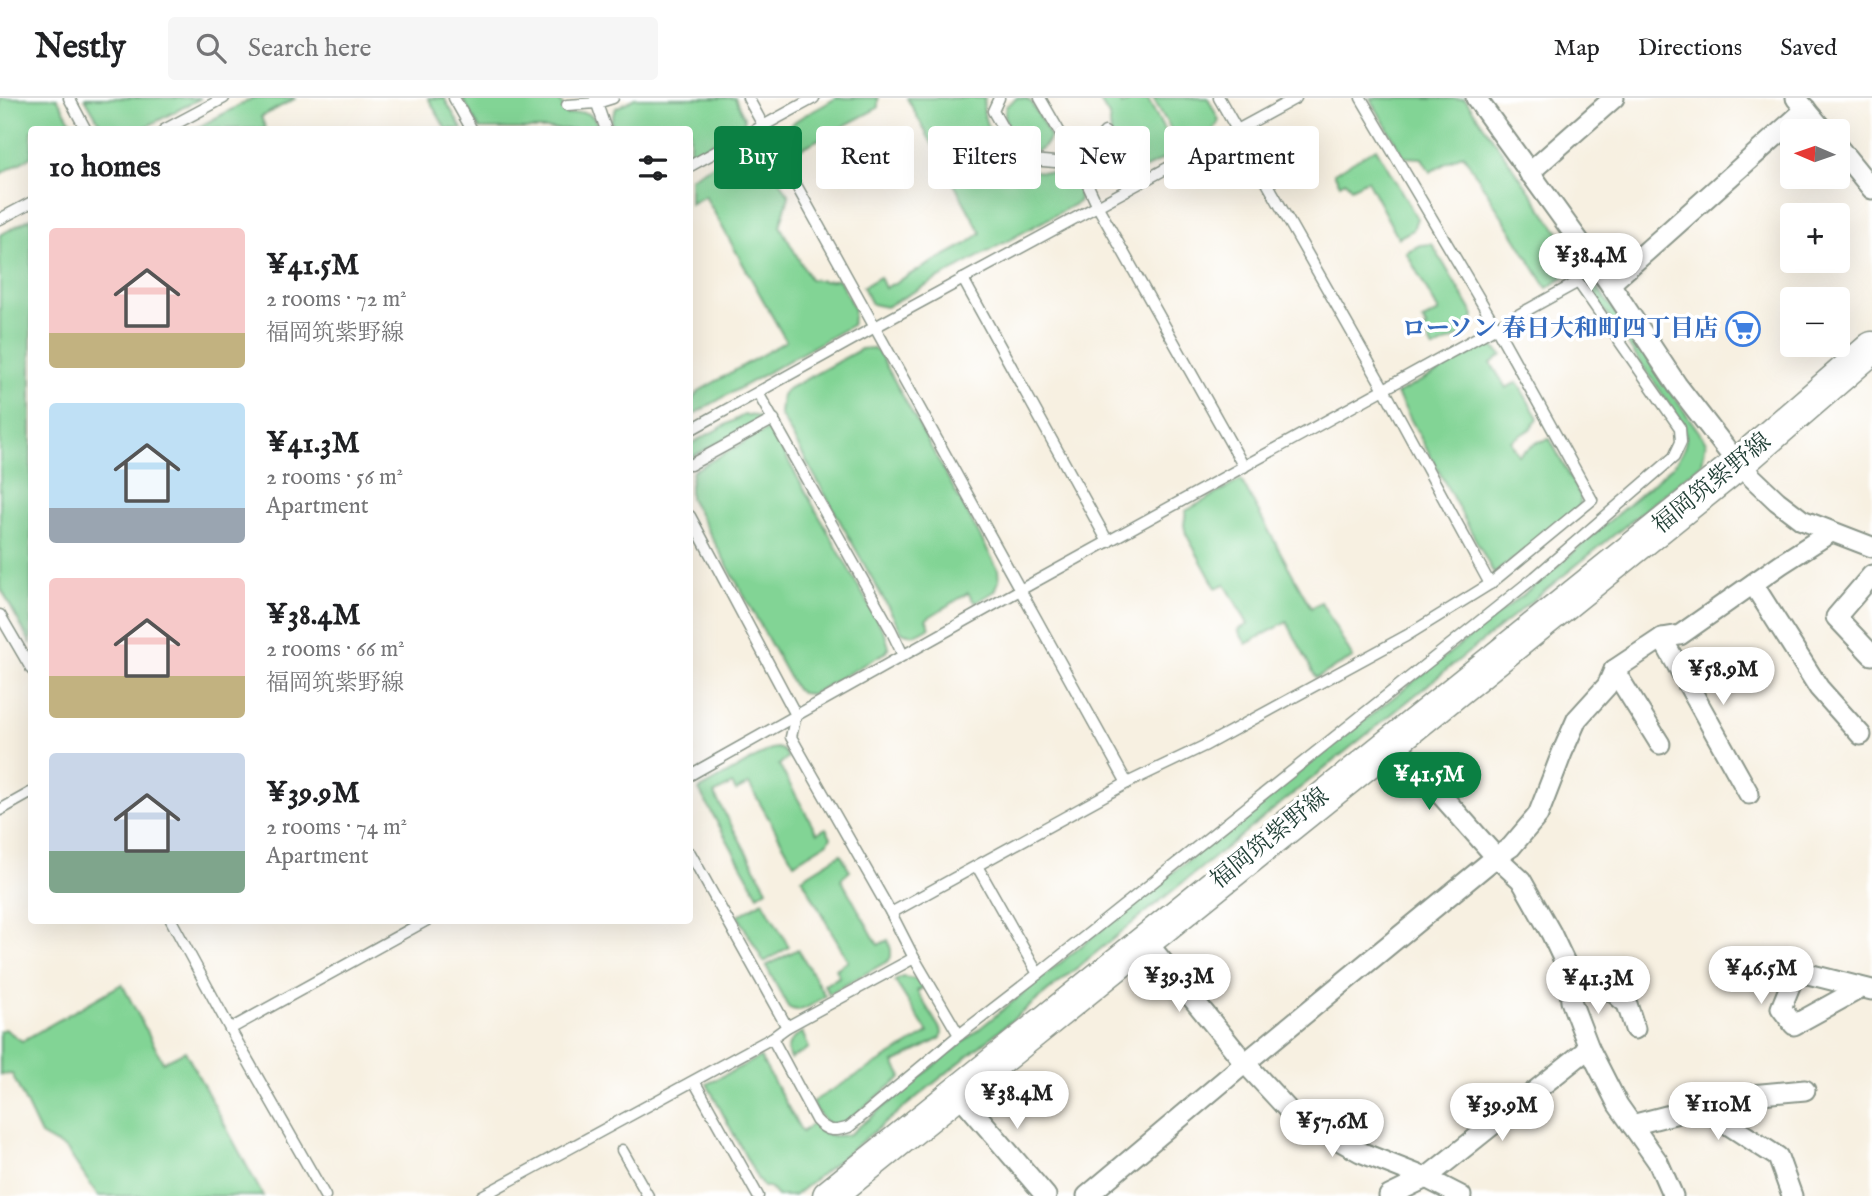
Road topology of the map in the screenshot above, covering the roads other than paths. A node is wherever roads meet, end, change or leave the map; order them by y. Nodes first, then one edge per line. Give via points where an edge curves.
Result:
1 (69, 98) edge
2 (224, 98) edge
3 (454, 98) edge
4 (613, 98) edge
5 (748, 98) edge
6 (814, 98) edge
7 (999, 98) edge
8 (1040, 98) edge
9 (1219, 98) edge
10 (1296, 98) edge
11 (1361, 98) edge
12 (1476, 98) edge
13 (1614, 98) edge
14 (596, 101) edge
15 (1801, 104) edge
16 (568, 105) dead end
17 (1814, 119) edge
18 (84, 126) edge
19 (172, 126) edge
20 (470, 126) edge
21 (605, 126) edge
22 (763, 126) joint
23 (1056, 126) edge
24 (1235, 126) edge
25 (1244, 126) edge
26 (714, 153) edge
27 (1055, 162) edge
28 (1850, 162) edge
29 (693, 164) edge
30 (1164, 170) edge
31 (1529, 173) junction
32 (798, 189) edge
33 (1090, 189) edge
34 (1270, 189) edge
35 (1872, 189) edge
36 (28, 204) edge
37 (1098, 207) junction
38 (0, 219) edge
39 (962, 279) junction
40 (1610, 284) junction
41 (875, 327) junction
42 (1496, 327) junction
43 (1872, 348) edge
44 (1384, 389) junction
45 (758, 393) junction
46 (774, 419) junction
47 (693, 428) edge
48 (693, 464) edge
49 (1738, 464) junction
50 (1244, 467) junction
51 (693, 522) edge
52 (1831, 532) junction
53 (1108, 542) junction
54 (1872, 547) edge
55 (1872, 575) edge
56 (1490, 584) junction
57 (1753, 584) junction
58 (1020, 590) junction
59 (0, 615) edge
60 (1662, 638) junction
61 (903, 655) junction
62 (1872, 655) edge
63 (28, 663) edge
64 (1614, 670) junction
65 (796, 715) junction
66 (1861, 736) dead end
67 (1393, 741) junction
68 (1660, 744) dead end
69 (693, 773) edge
70 (1127, 783) junction
71 (28, 794) edge
72 (1749, 794) dead end
73 (0, 810) edge
74 (1496, 857) junction
75 (693, 858) edge
76 (977, 866) junction
77 (891, 913) junction
78 (173, 924) edge
79 (420, 924) edge
80 (1145, 940) junction
81 (914, 958) junction
82 (1567, 970) junction
83 (1038, 974) junction
84 (787, 1027) junction
85 (230, 1029) junction
86 (1635, 1030) dead end
87 (959, 1035) junction
88 (772, 1038) junction
89 (1588, 1048) junction
90 (1245, 1063) junction
91 (694, 1081) junction
92 (1805, 1090) dead end
93 (957, 1092) junction
94 (1701, 1107) junction
95 (1632, 1125) junction
96 (622, 1150) dead end
97 (1426, 1178) junction
98 (325, 1196) edge
99 (482, 1196) edge
100 (648, 1196) edge
101 (758, 1196) edge
102 (829, 1196) edge
103 (1045, 1196) edge
104 (1087, 1196) edge
105 (1389, 1196) edge
106 (1461, 1196) edge
107 (1673, 1196) edge
108 (1792, 1196) edge

1 - 18 lane
2 - 19 lane
3 - 20 lane
4 - 14 lane
5 - 22 lane
6 - 22 lane
7 - 27 lane via 993,110 1020,159
8 - 23 lane
9 - 24 lane
10 - 25 lane
11 - 42 lane
12 - 31 street
13 - 31 street
14 - 16 lane
14 - 21 lane
15 - 17 street
15 - 40 street
26 - 29 lane
28 - 35 street
30 - 37 lane
31 - 40 street
32 - 41 lane
33 - 37 lane
34 - 44 lane
36 - 38 lane
37 - 39 lane
37 - 50 lane
39 - 41 lane
39 - 53 lane
40 - 49 street via 1677,385
41 - 45 lane
41 - 58 lane
42 - 44 lane
42 - 56 lane via 1592,500
42 - 83 lane via 1578,282 1680,428 1681,442 1674,457 1535,577
43 - 49 main road, 福岡筑紫野線
44 - 50 lane
44 - 56 lane
45 - 46 lane
45 - 47 lane
46 - 48 lane
46 - 61 lane
49 - 52 street via 1802,520
49 - 67 main road, 福岡筑紫野線
50 - 53 lane
51 - 65 lane
52 - 54 street
52 - 57 street
53 - 58 lane
55 - 62 street via 1836,617
56 - 70 lane via 1406,636
57 - 60 street via 1680,635
57 - 66 street via 1819,688
58 - 61 lane
58 - 70 lane
59 - 63 lane
60 - 64 street
60 - 72 street
61 - 65 lane
64 - 68 street
64 - 74 street via 1607,686 1577,719 1538,815 1511,847
65 - 69 lane
65 - 77 lane via 791,737
67 - 74 street
67 - 80 main road, 福岡筑紫野線
70 - 76 lane
71 - 73 lane
74 - 82 street via 1521,880
74 - 90 street
75 - 84 lane
76 - 77 lane
76 - 83 lane
77 - 81 lane
78 - 85 lane
79 - 85 lane
80 - 90 street
80 - 93 main road, 福岡筑紫野線
81 - 84 lane
81 - 87 lane
82 - 86 street via 1599,980 1627,1004
82 - 89 street via 1571,1001
83 - 87 lane
84 - 88 lane
85 - 98 lane
87 - 88 lane via 840,1131 830,1131 816,1121
88 - 91 lane
89 - 95 street
89 - 97 street
90 - 97 street via 1293,1115 1360,1152
90 - 104 street
91 - 99 lane
91 - 101 lane
92 - 94 street via 1751,1095
93 - 102 main road, 福岡筑紫野線
93 - 103 street
94 - 95 street
94 - 108 street via 1778,1157
95 - 107 street
96 - 100 lane
97 - 105 street
97 - 106 street

